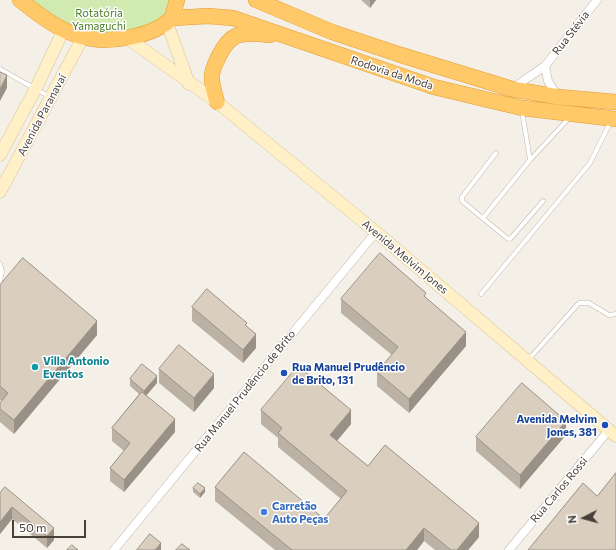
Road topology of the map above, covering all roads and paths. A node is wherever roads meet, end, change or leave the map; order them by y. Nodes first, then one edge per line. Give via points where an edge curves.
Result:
1 (20, 0) edge
2 (177, 0) edge
3 (256, 0) edge
4 (597, 0) edge
5 (170, 20) junction
6 (64, 29) junction
7 (83, 37) junction
8 (291, 37) junction
9 (126, 38) junction
10 (545, 66) junction
11 (0, 69) edge
12 (189, 84) junction
13 (36, 88) junction
14 (512, 89) junction
15 (559, 97) junction
16 (51, 98) junction
17 (217, 102) junction
18 (616, 102) edge
19 (522, 108) junction
20 (572, 114) junction
21 (614, 119) edge
22 (496, 153) dead end
23 (0, 155) edge
24 (530, 160) junction
25 (0, 192) edge
26 (543, 201) dead end
27 (483, 218) junction
28 (376, 232) junction
29 (0, 264) edge
30 (0, 282) edge
31 (481, 294) dead end
32 (616, 314) edge
33 (527, 361) junction
34 (612, 433) edge
35 (114, 550) edge
36 (509, 550) edge

1 - 6 highway via 42,18
2 - 5 highway
3 - 14 highway, Rodovia da Moda via 345,36
4 - 10 street, Rua Stévia
5 - 8 highway, Rodovia da Moda via 208,16 233,18
5 - 9 highway via 149,33
5 - 12 street
6 - 7 highway
6 - 13 street, Avenida Paranavaí
7 - 9 highway
7 - 16 street, Avenida Paranavaí
8 - 17 highway via 257,34 236,36 223,49 215,65 211,80
8 - 19 highway, Rodovia da Moda via 434,87
9 - 12 street, Avenida Melvim Jones
10 - 14 street, Rua Stévia
10 - 15 street, Rua Stévia via 548,81
11 - 13 lane
12 - 17 street, Avenida Melvim Jones
13 - 16 lane
13 - 23 street, Avenida Paranavaí
14 - 15 highway, Rodovia da Moda
15 - 18 highway, Rodovia da Moda
16 - 25 street, Avenida Paranavaí
17 - 28 street, Avenida Melvim Jones
19 - 20 highway, Rodovia da Moda
19 - 24 lane
20 - 21 highway, Rodovia da Moda
20 - 24 lane
21 - 31 lane via 590,163
22 - 27 lane via 462,197 462,200
24 - 27 lane
26 - 27 lane via 512,238 508,239
28 - 33 street, Avenida Melvim Jones
28 - 35 street, Rua Manuel Prudêncio de Brito
29 - 30 lane
32 - 33 lane via 609,315 589,303 579,303
33 - 34 street, Avenida Melvim Jones
34 - 36 street, Rua Carlos Rossi

